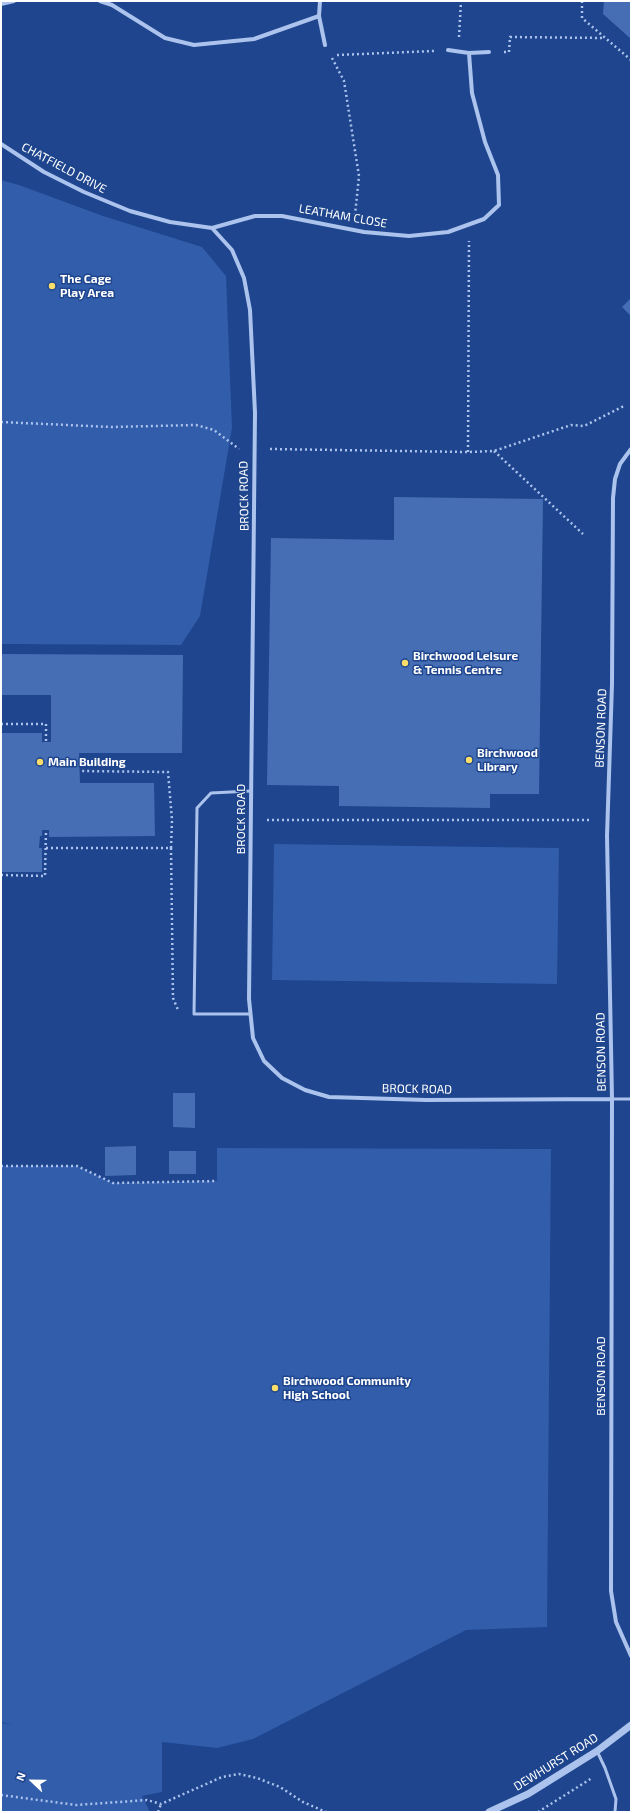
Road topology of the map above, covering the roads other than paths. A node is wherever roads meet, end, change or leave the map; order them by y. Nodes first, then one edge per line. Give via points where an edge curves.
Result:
1 (14, 1) edge
2 (100, 1) edge
3 (320, 1) edge
4 (1, 4) edge
5 (319, 16) junction
6 (325, 45) dead end
7 (448, 50) road end
8 (489, 52) road end
9 (469, 53) junction
10 (1, 144) edge
11 (212, 228) junction
12 (631, 449) edge
13 (251, 791) junction
14 (250, 1014) junction
15 (612, 1100) junction
16 (631, 1100) edge
17 (631, 1656) edge
18 (631, 1725) edge
19 (597, 1751) junction
20 (489, 1812) edge
21 (615, 1812) edge

1 - 4 street
2 - 5 street via 112,5 165,38 194,45 254,40
3 - 5 street
5 - 6 street
7 - 9 street
8 - 9 street
9 - 11 street, LEATHAM CLOSE via 472,94 485,142 498,175 499,205 484,219 448,232 409,236 353,230 282,216 255,216
10 - 11 street, CHATFIELD DRIVE via 44,172 130,211 170,222
11 - 13 street, BROCK ROAD via 232,250 244,278 250,310 255,413
12 - 15 street, BENSON ROAD via 620,464 613,498 613,640 608,821
13 - 14 street, BROCK ROAD
13 - 14 lane via 211,792 197,808 194,1014
14 - 15 street, BROCK ROAD via 254,1038 264,1061 282,1078 305,1090 329,1097
15 - 16 lane
15 - 17 street, BENSON ROAD via 611,1591 616,1622
18 - 19 street, DEWHURST ROAD
19 - 20 street, DEWHURST ROAD via 528,1794
19 - 21 lane via 606,1768 616,1799

